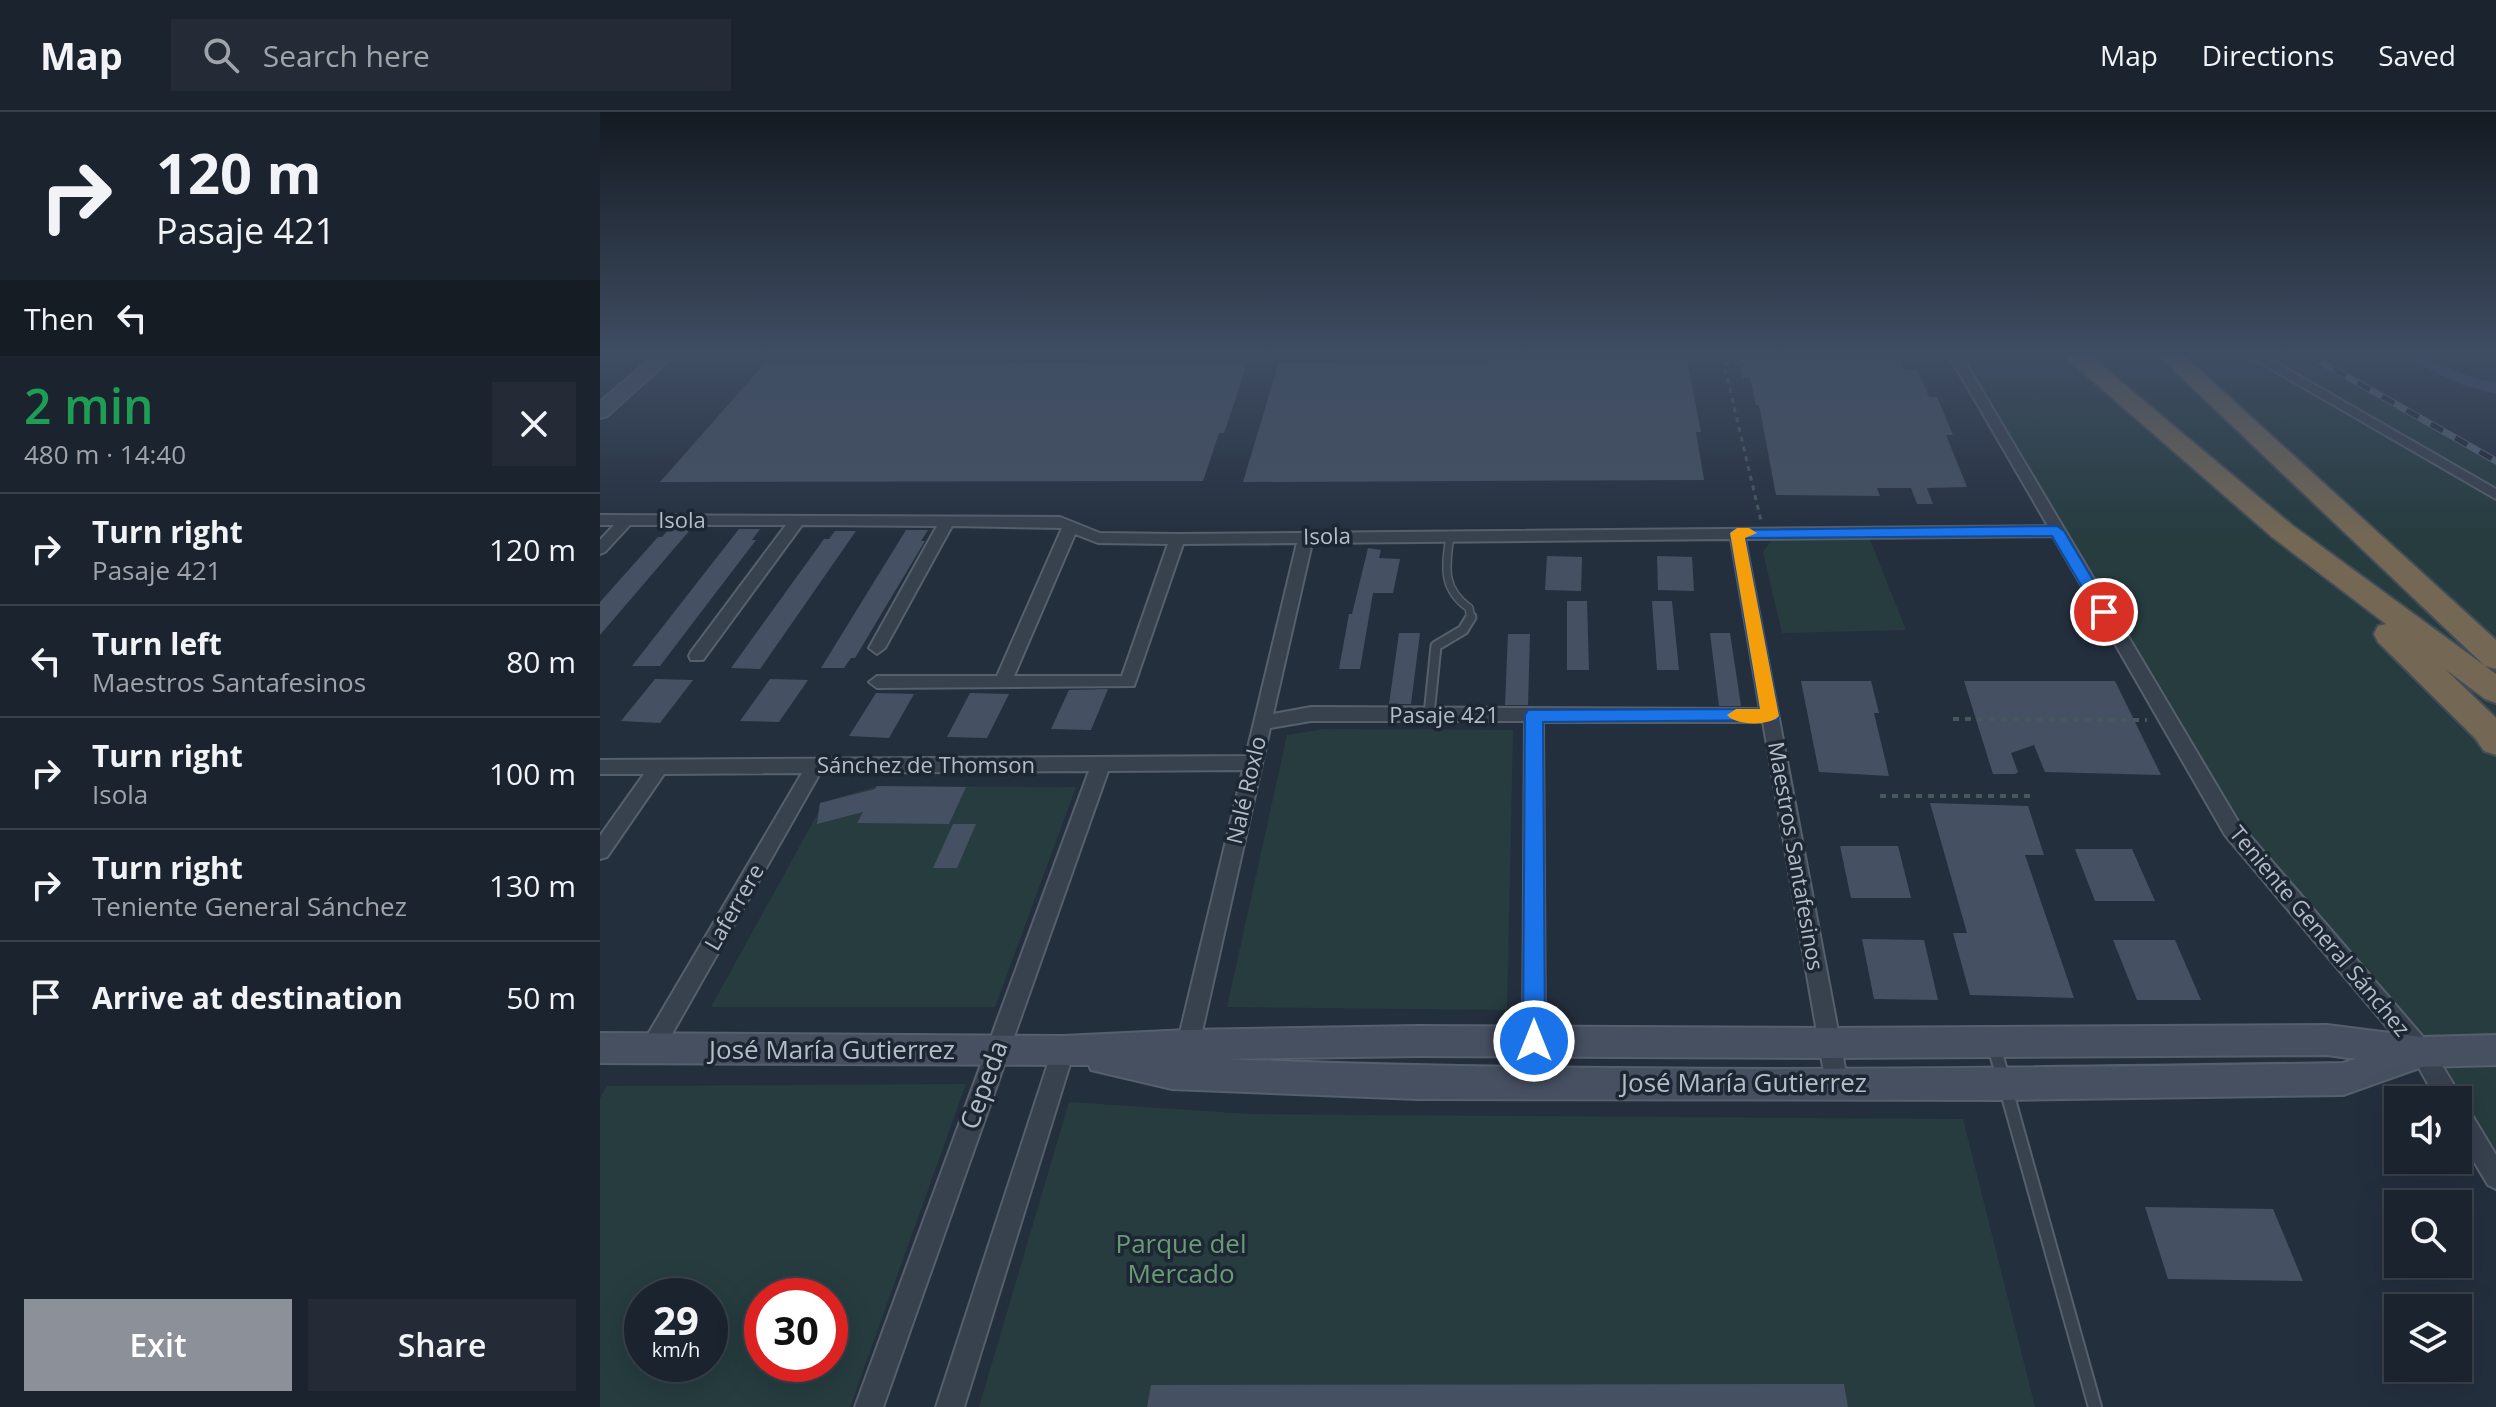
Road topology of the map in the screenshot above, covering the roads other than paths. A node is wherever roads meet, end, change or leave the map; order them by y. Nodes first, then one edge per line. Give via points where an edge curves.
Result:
1 (1990, 415) edge
2 (2154, 415) edge
3 (2166, 415) edge
4 (2234, 415) edge
5 (2358, 415) edge
6 (2496, 495) edge
7 (600, 520) edge
8 (626, 520) junction
9 (798, 520) junction
10 (947, 521) junction
11 (1070, 527) junction
12 (2057, 531) junction
13 (2282, 531) junction
14 (1450, 535) junction
15 (1306, 536) junction
16 (1177, 539) junction
17 (1738, 539) junction
18 (600, 549) edge
19 (877, 648) dead end
20 (697, 656) dead end
21 (2496, 660) edge
22 (877, 682) dead end
23 (1003, 682) junction
24 (2496, 691) edge
25 (1429, 715) junction
26 (1534, 715) junction
27 (1770, 716) junction
28 (1261, 723) junction
29 (2496, 742) edge
30 (1252, 763) junction
31 (1101, 764) junction
32 (815, 766) junction
33 (600, 767) edge
34 (659, 767) junction
35 (600, 851) edge
36 (1534, 1041) junction
37 (1993, 1042) junction
38 (1830, 1043) junction
39 (1188, 1045) junction
40 (600, 1048) edge
41 (652, 1048) junction
42 (2496, 1050) edge
43 (997, 1051) junction
44 (1063, 1051) junction
45 (2422, 1052) junction
46 (1837, 1084) junction
47 (2004, 1084) junction
48 (2442, 1086) edge
49 (2472, 1137) edge
50 (2496, 1177) edge
51 (869, 1407) edge
52 (950, 1407) edge
53 (2095, 1407) edge

1 - 12 street, Teniente General Sánchez
2 - 13 highway
3 - 21 highway
4 - 21 highway
5 - 6 street
7 - 8 street, Isola
8 - 9 street, Isola
8 - 18 street
9 - 10 street, Isola
9 - 20 street
10 - 11 street, Isola via 1060,522
10 - 19 street
11 - 16 street, Isola via 1098,538
11 - 23 street
12 - 17 street, Isola via 1763,533
12 - 45 street, Teniente General Sánchez via 2232,829
13 - 24 highway
13 - 29 highway
14 - 15 street, Isola
14 - 17 street, Isola
14 - 25 lane via 1446,586 1469,608 1471,620 1436,646
15 - 16 street, Isola
15 - 28 street, Nalé Roxlo
16 - 23 street via 1128,682
17 - 27 street, Maestros Santafesinos
22 - 23 street
25 - 26 street, Pasaje 421
25 - 28 street, Pasaje 421 via 1311,714
26 - 27 street, Pasaje 421
26 - 36 street
27 - 38 street, Maestros Santafesinos
28 - 30 street, Nalé Roxlo
30 - 31 street, Sánchez de Thomson
30 - 39 street, Nalé Roxlo
31 - 32 street, Sánchez de Thomson
31 - 43 street, Cepeda
32 - 34 street, Sánchez de Thomson
32 - 41 street, Laferrere
33 - 34 street, Sánchez de Thomson
34 - 35 street
36 - 38 street, José María Gutierrez
36 - 39 street, José María Gutierrez
37 - 38 street, José María Gutierrez
37 - 45 street, José María Gutierrez via 2327,1040
37 - 47 lane
38 - 46 street, Maestros Santafesinos
39 - 44 street, José María Gutierrez
40 - 41 street, José María Gutierrez
41 - 43 street, José María Gutierrez
42 - 45 street, José María Gutierrez
43 - 44 street, José María Gutierrez
43 - 51 street, Cepeda
44 - 46 street, José María Gutierrez via 1172,1073 1418,1083
44 - 52 street
45 - 47 street, José María Gutierrez via 2343,1079
45 - 48 street, Teniente General Sánchez
46 - 47 street, José María Gutierrez
47 - 53 lane
49 - 50 street

